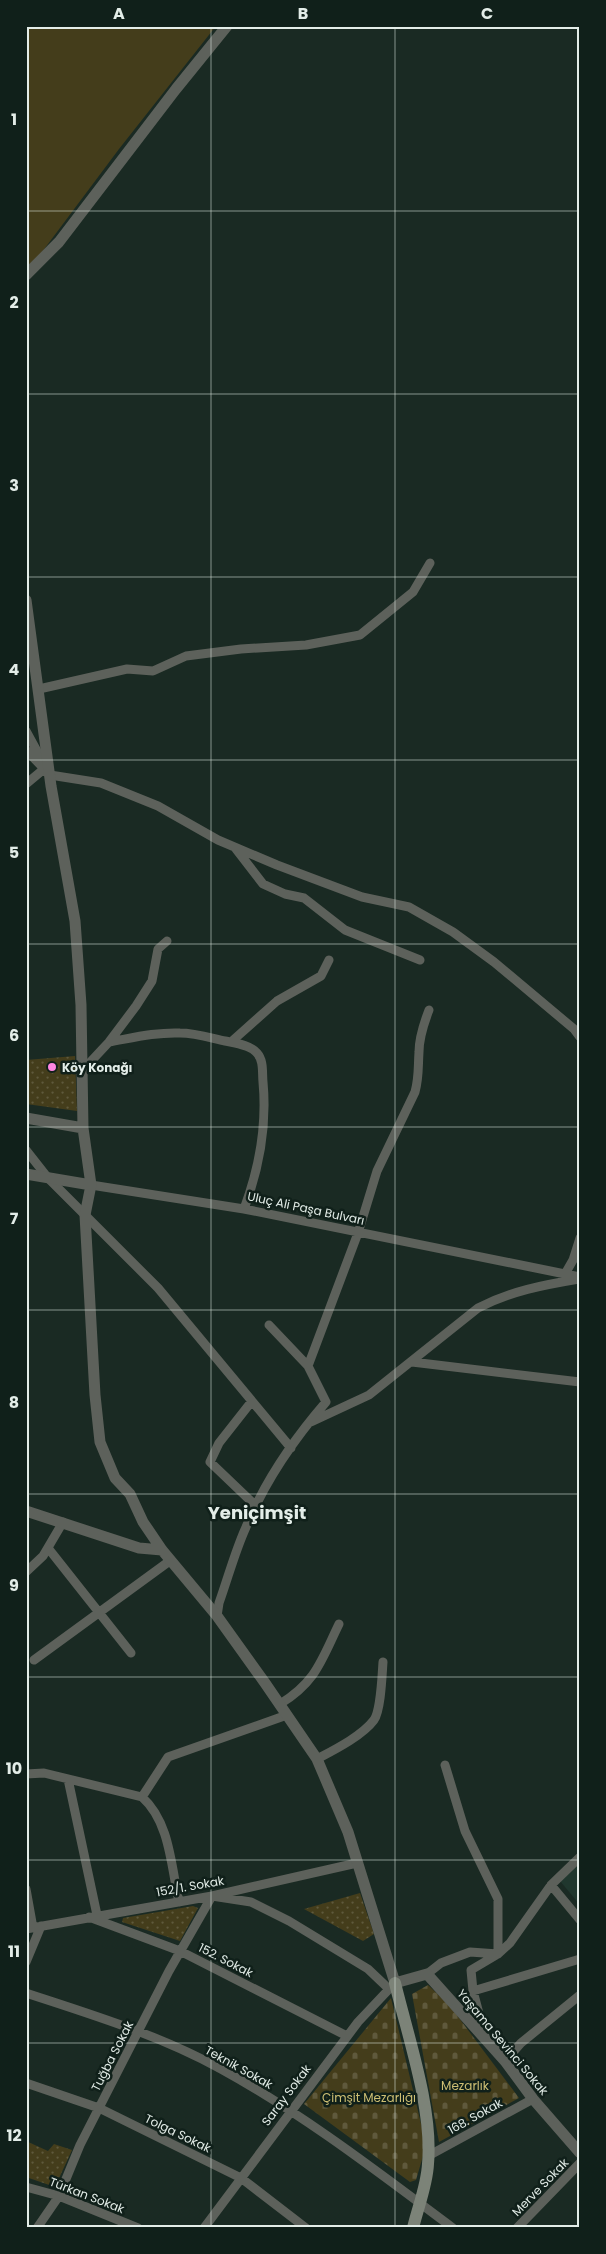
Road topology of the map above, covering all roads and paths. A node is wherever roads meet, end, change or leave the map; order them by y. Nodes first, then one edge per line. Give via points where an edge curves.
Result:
1 (226, 26) edge
2 (26, 275) edge
3 (430, 563) dead end
4 (26, 600) edge
5 (39, 689) junction
6 (26, 731) edge
7 (26, 750) edge
8 (47, 772) junction
9 (26, 784) edge
10 (234, 847) junction
11 (167, 941) dead end
12 (329, 960) dead end
13 (420, 960) dead end
14 (429, 1010) dead end
15 (580, 1037) edge
16 (109, 1042) junction
17 (231, 1042) junction
18 (81, 1072) junction
19 (26, 1118) edge
20 (82, 1128) junction
21 (26, 1150) edge
22 (26, 1174) edge
23 (48, 1178) junction
24 (91, 1185) junction
25 (244, 1209) junction
26 (86, 1214) junction
27 (358, 1233) junction
28 (580, 1238) edge
29 (565, 1274) junction
30 (580, 1278) edge
31 (269, 1324) dead end
32 (412, 1362) junction
33 (308, 1366) junction
34 (580, 1382) edge
35 (252, 1401) junction
36 (308, 1423) junction
37 (291, 1448) junction
38 (256, 1506) junction
39 (26, 1511) edge
40 (63, 1522) junction
41 (48, 1548) junction
42 (162, 1550) junction
43 (171, 1560) junction
44 (26, 1572) edge
45 (99, 1612) junction
46 (217, 1616) junction
47 (339, 1624) dead end
48 (131, 1653) dead end
49 (34, 1660) dead end
50 (383, 1662) dead end
51 (280, 1704) junction
52 (287, 1715) junction
53 (317, 1759) junction
54 (444, 1765) dead end
55 (26, 1774) edge
56 (68, 1779) junction
57 (142, 1797) junction
58 (580, 1857) edge
59 (357, 1863) junction
60 (551, 1885) junction
61 (26, 1890) edge
62 (212, 1896) junction
63 (179, 1902) junction
64 (93, 1916) junction
65 (580, 1920) edge
66 (33, 1928) edge
67 (180, 1951) junction
68 (498, 1954) junction
69 (580, 1959) edge
70 (26, 1962) edge
71 (427, 1974) junction
72 (392, 1986) junction
73 (473, 1991) junction
74 (26, 1993) edge
75 (580, 1996) edge
76 (139, 2030) junction
77 (347, 2036) junction
78 (486, 2040) junction
79 (505, 2061) junction
80 (26, 2083) edge
81 (533, 2099) junction
82 (99, 2108) junction
83 (290, 2111) junction
84 (580, 2153) edge
85 (428, 2156) junction
86 (580, 2163) edge
87 (242, 2178) junction
88 (26, 2187) edge
89 (58, 2196) junction
90 (419, 2203) junction
91 (37, 2228) edge
92 (138, 2228) edge
93 (204, 2228) edge
94 (306, 2228) edge
95 (413, 2228) edge
96 (453, 2228) edge
97 (517, 2228) edge

1 - 2 street via 59,242
3 - 5 street via 413,592 360,635 306,645 186,656 153,671 126,669
4 - 5 street
5 - 8 street
6 - 8 street
7 - 8 street
8 - 9 street
8 - 10 street via 101,783 158,806
8 - 18 street via 75,921 81,1005
10 - 13 street via 263,884 304,898 345,930
10 - 15 street via 362,897 409,907 453,932 494,962
11 - 16 street via 158,949 152,981
12 - 17 street via 320,976 278,1001
14 - 27 street via 418,1051 415,1092 377,1171
16 - 17 street via 182,1032
16 - 18 street
17 - 25 street via 252,1048 262,1060 265,1097 260,1154
18 - 20 street
19 - 20 street
20 - 24 street
21 - 23 street
22 - 23 street, Uluç Ali Paşa Bulvarı
23 - 24 street, Uluç Ali Paşa Bulvarı
23 - 26 street
24 - 25 street, Uluç Ali Paşa Bulvarı
24 - 26 street
25 - 27 street, Uluç Ali Paşa Bulvarı
26 - 35 street via 158,1288
26 - 42 street via 100,1442 115,1478 130,1494 143,1522
27 - 29 street, Uluç Ali Paşa Bulvarı
27 - 33 street
28 - 29 street
29 - 30 street, Uluç Ali Paşa Bulvarı
30 - 32 street via 529,1287 478,1308
31 - 33 street
32 - 34 street
32 - 36 street via 369,1395
33 - 36 street via 326,1402
35 - 37 street
35 - 38 street via 219,1443 210,1462
36 - 37 street
37 - 38 street via 269,1479
38 - 46 street
39 - 40 street
40 - 41 street
40 - 42 street via 139,1548
41 - 44 street
41 - 45 street
42 - 43 street
43 - 45 street
43 - 46 street
45 - 48 street
45 - 49 street
46 - 51 street
47 - 51 street via 314,1676 298,1693
50 - 53 street via 375,1719 344,1745
51 - 52 street
52 - 53 street
52 - 57 street via 168,1756
53 - 59 street via 348,1832
54 - 68 street via 465,1831 498,1899
55 - 56 street via 44,1773
56 - 57 street
56 - 64 street
57 - 63 street via 152,1806 162,1824
58 - 60 street
59 - 62 street, 152/1. Sokak
59 - 72 street
60 - 65 street
60 - 68 street via 510,1943
61 - 66 street
62 - 63 street, 152/1. Sokak
62 - 67 street, Tuğba Sokak
62 - 72 street via 251,1902 282,1917
63 - 64 street, 152/1. Sokak
64 - 66 street, 152/1. Sokak
64 - 67 street, 152. Sokak
66 - 70 street
67 - 76 street, Tuğba Sokak
67 - 77 street, 152. Sokak
68 - 71 street via 470,1952 441,1963
68 - 73 street via 471,1970
69 - 73 street
71 - 72 street
71 - 78 street, Yaşama Sevinci Sokak
72 - 77 street, Saray Sokak
72 - 85 main road via 421,2093
73 - 78 street
74 - 76 street, Teknik Sokak
75 - 79 street via 521,2043
76 - 82 street, Tuğba Sokak
76 - 83 street, Teknik Sokak via 220,2068
77 - 83 street, Saray Sokak
78 - 79 street, Yaşama Sevinci Sokak
79 - 81 street, Yaşama Sevinci Sokak
80 - 82 street, Tolga Sokak
81 - 84 street, Yaşama Sevinci Sokak
81 - 85 street, 168. Sokak
82 - 87 street, Tolga Sokak
82 - 89 street, Tuğba Sokak
83 - 87 street, Saray Sokak
83 - 90 street, Teknik Sokak
85 - 90 main road
86 - 97 street, Merve Sokak
87 - 93 street, Saray Sokak
87 - 94 street, Tolga Sokak
88 - 89 street, Türkan Sokak
89 - 91 street, Tuğba Sokak
89 - 92 street, Türkan Sokak
90 - 95 main road
90 - 96 street, Teknik Sokak

